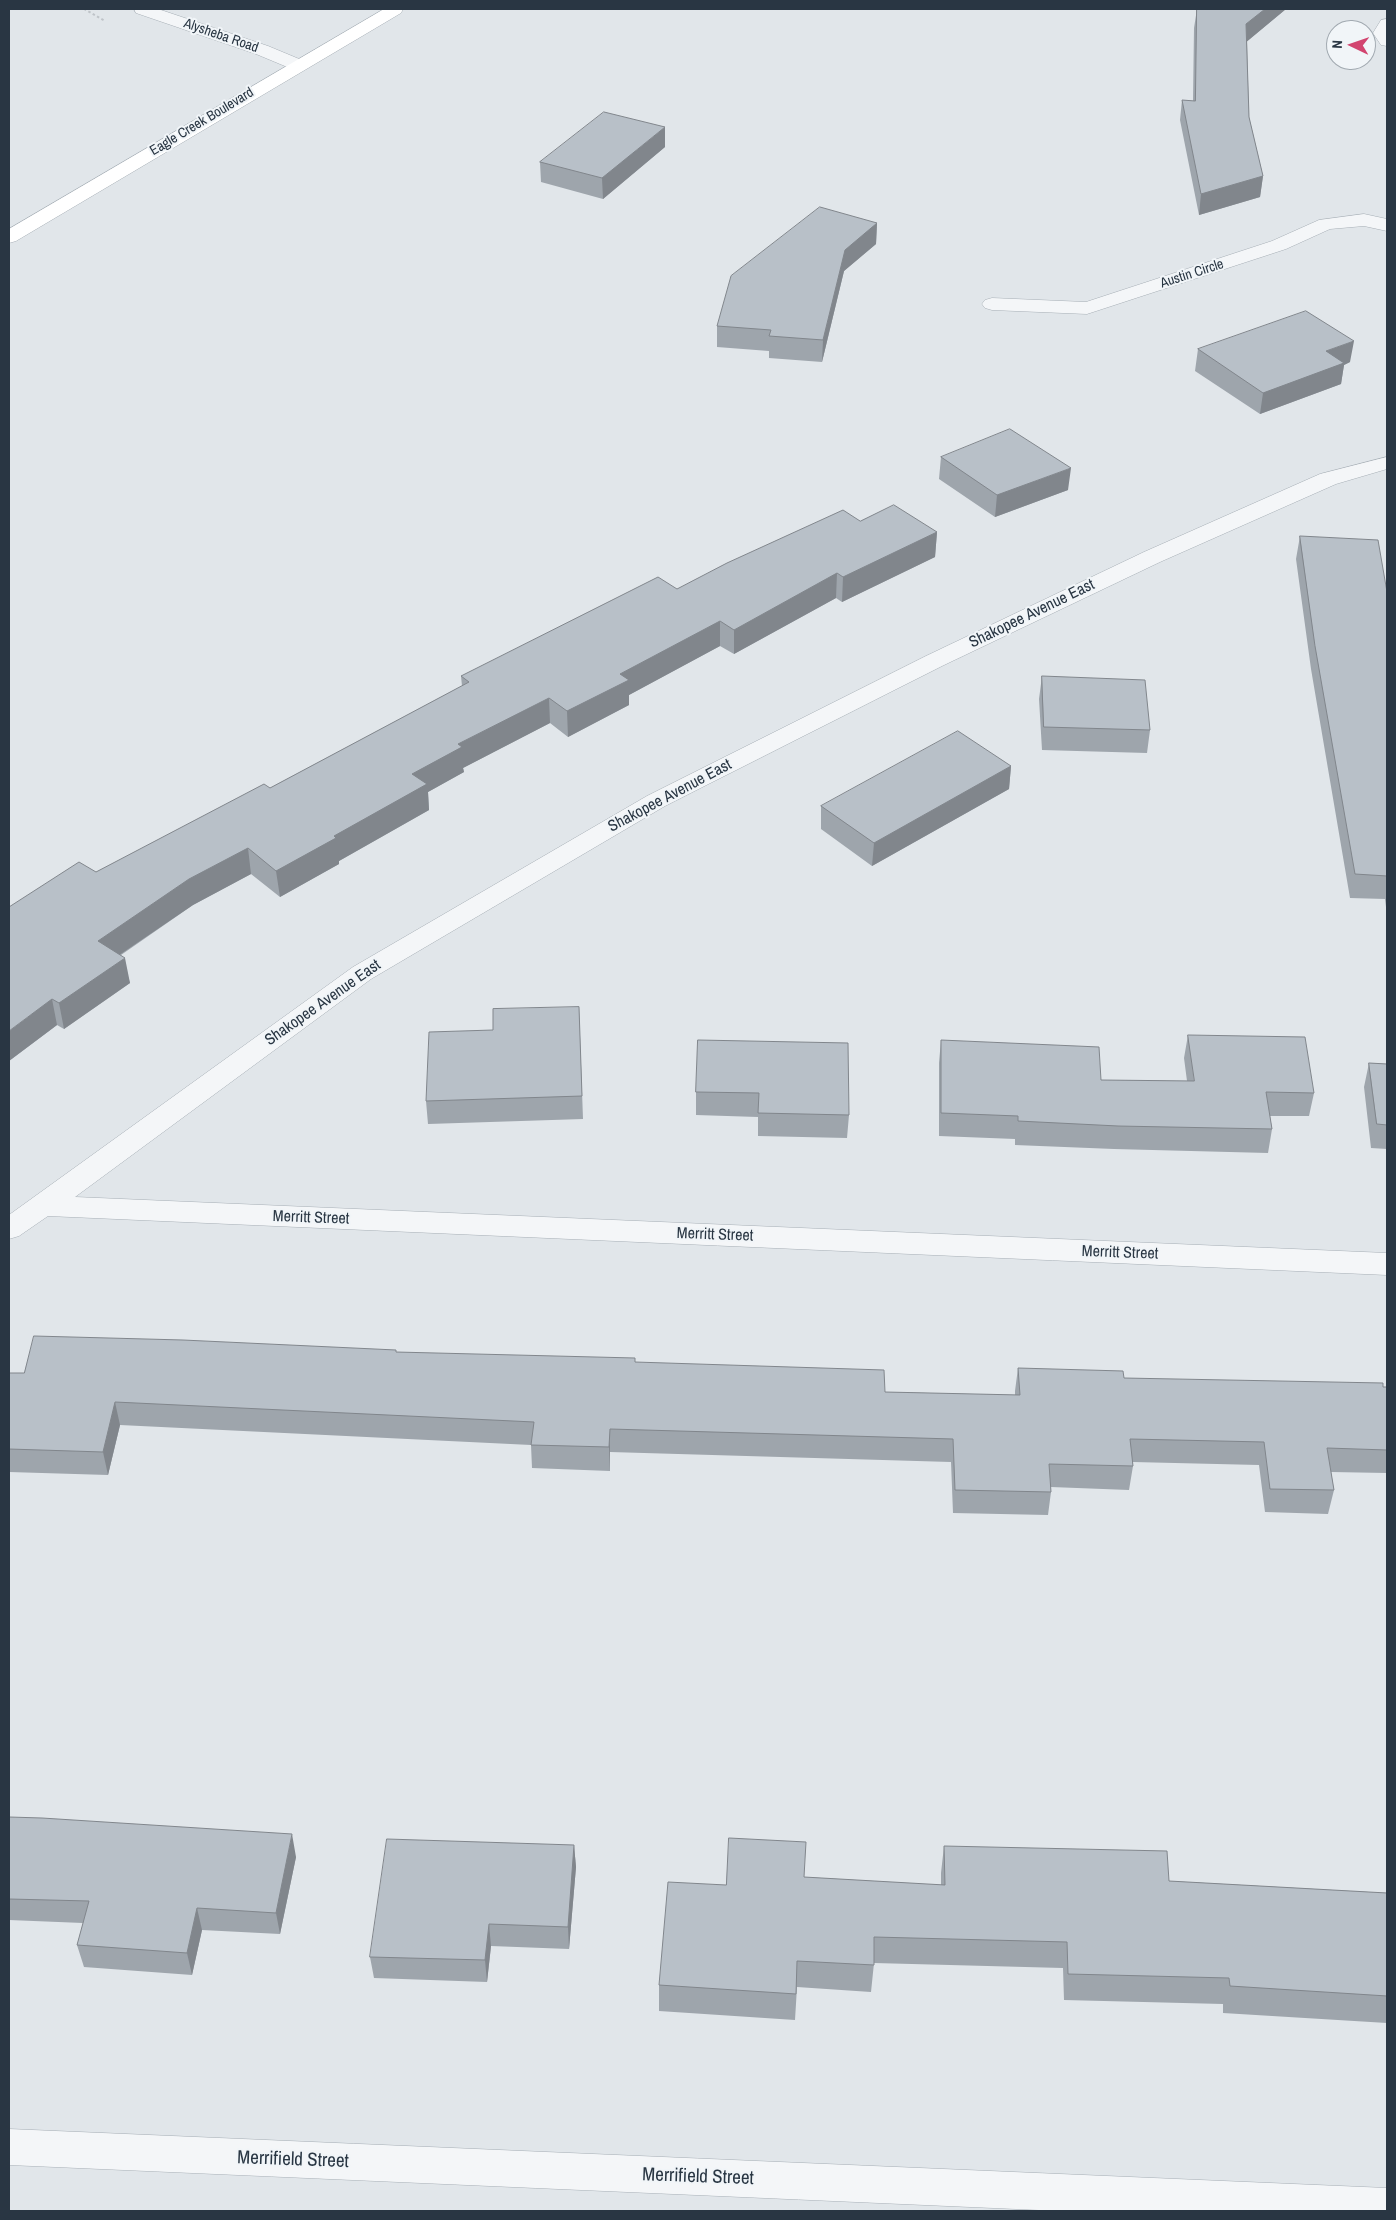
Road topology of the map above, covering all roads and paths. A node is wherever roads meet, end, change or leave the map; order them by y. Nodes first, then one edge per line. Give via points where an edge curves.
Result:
1 (142, 9) edge
2 (395, 9) edge
3 (1387, 24) edge
4 (1387, 41) edge
5 (298, 66) junction
6 (1387, 225) edge
7 (9, 237) edge
8 (992, 304) dead end
9 (1387, 463) edge
10 (43, 1206) junction
11 (9, 1229) edge
12 (1387, 1264) edge
13 (9, 2147) edge
14 (1387, 2207) edge

1 - 5 street, Alysheba Road via 262,50
2 - 5 street, Eagle Creek Boulevard
3 - 4 street via 1381,33
5 - 7 street, Eagle Creek Boulevard
6 - 8 street, Austin Circle via 1364,220 1326,224 1279,245 1087,308
9 - 10 street, Shakopee Avenue East via 1328,479 1152,556 656,800 362,973
10 - 11 street, Shakopee Avenue East
10 - 12 street, Merritt Street
13 - 14 street, Merrifield Street

